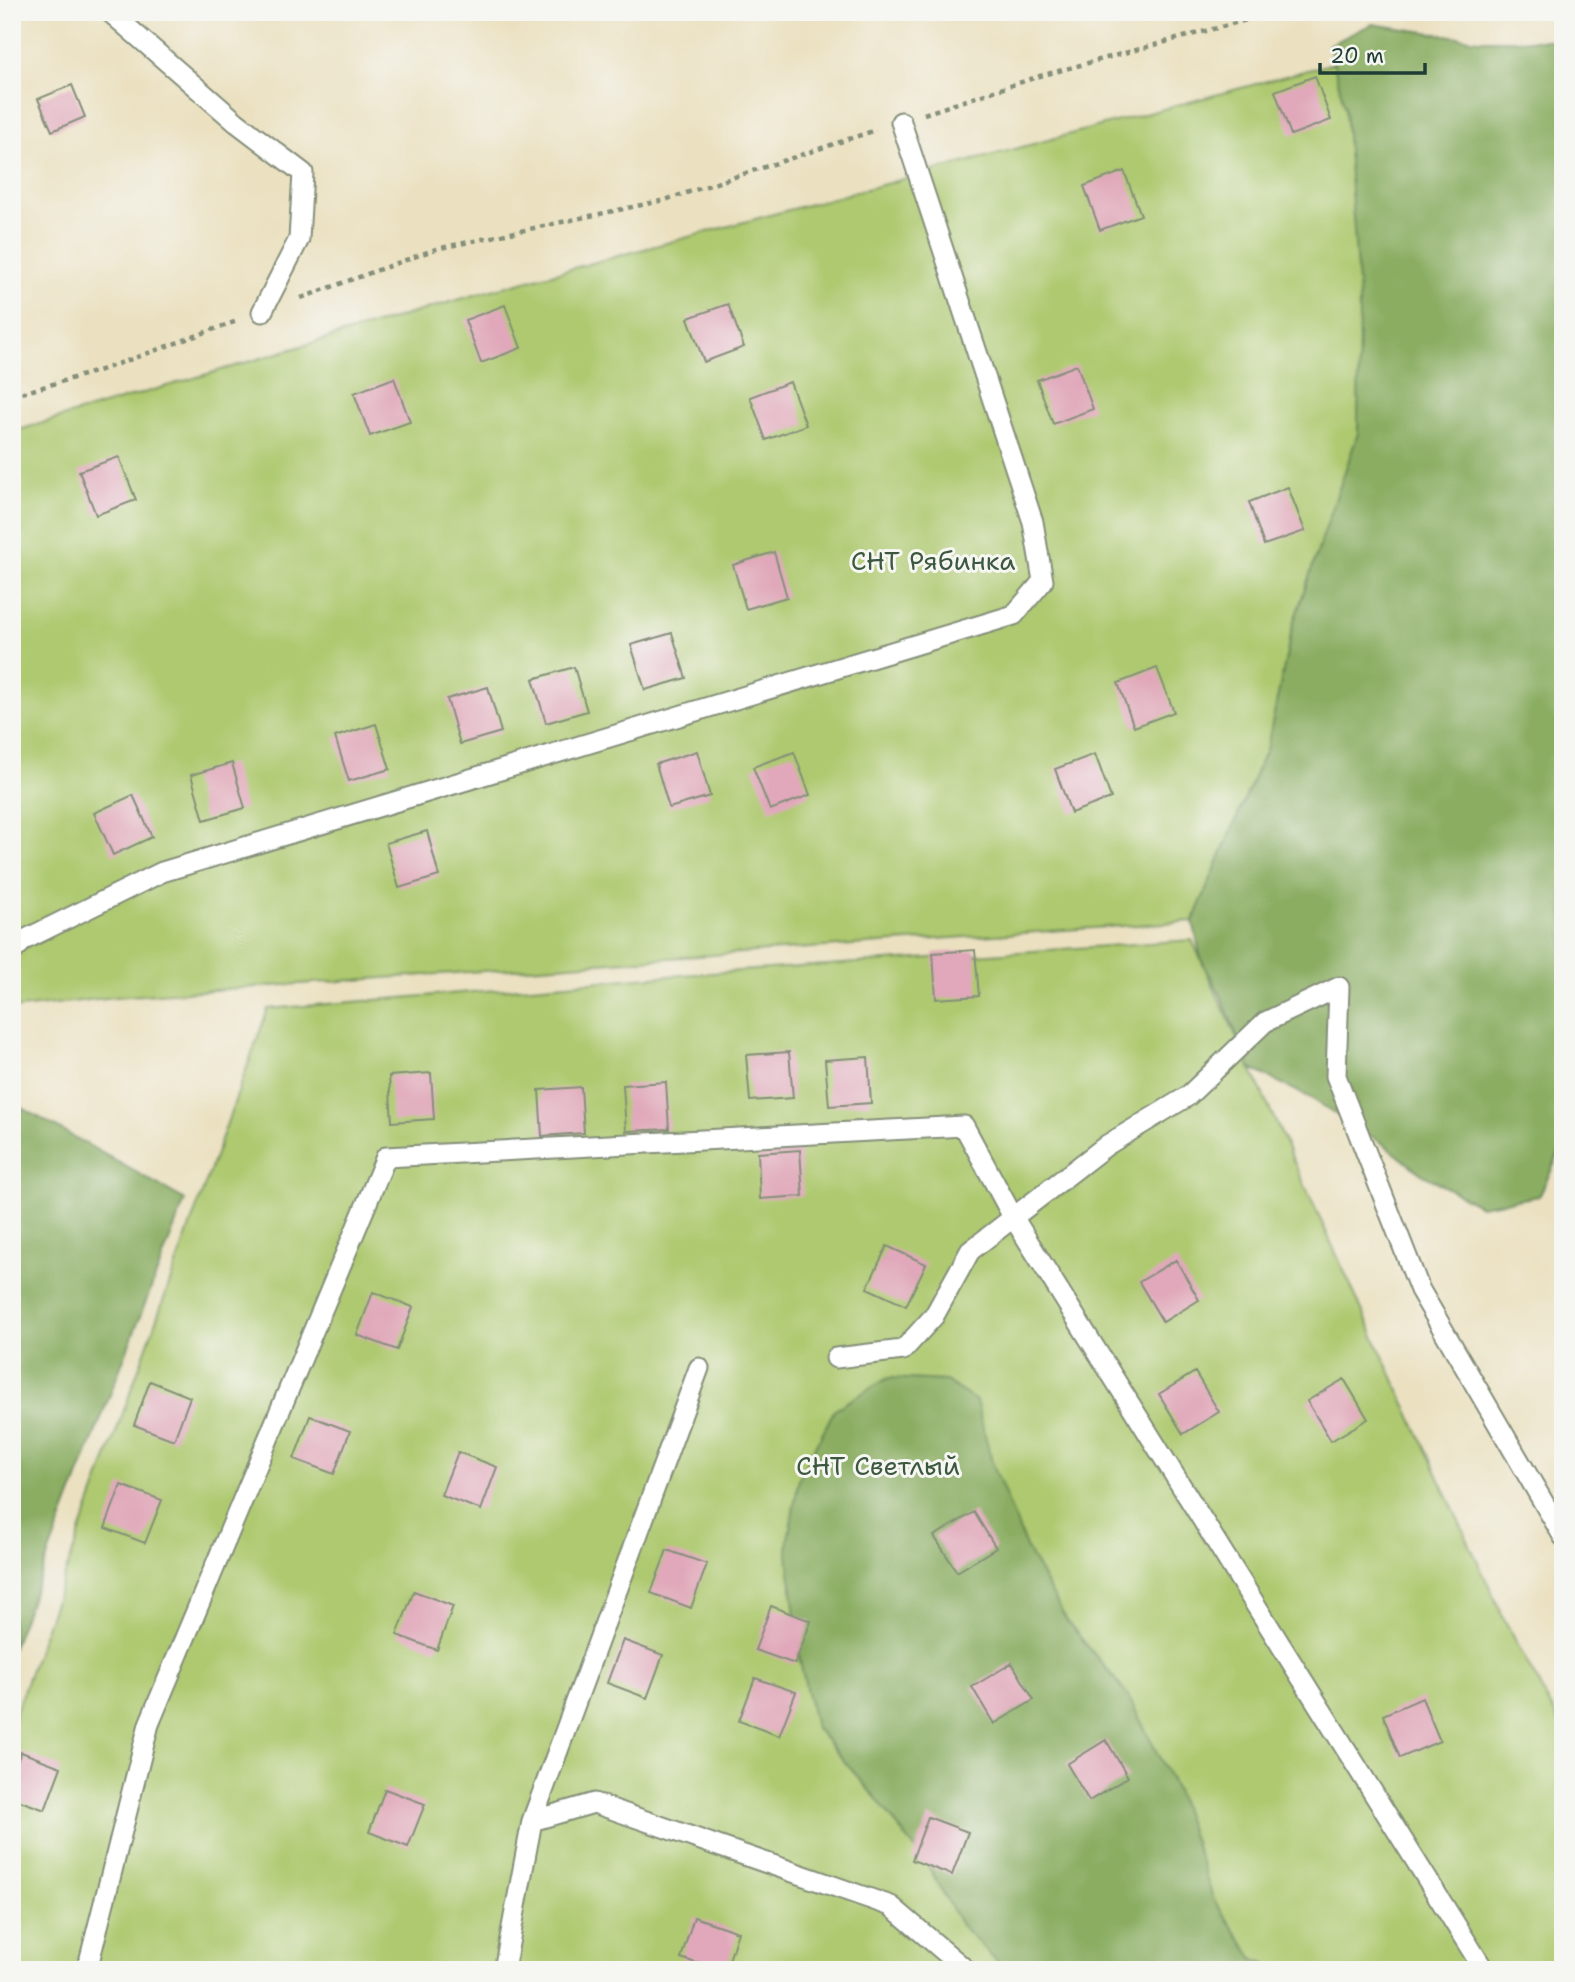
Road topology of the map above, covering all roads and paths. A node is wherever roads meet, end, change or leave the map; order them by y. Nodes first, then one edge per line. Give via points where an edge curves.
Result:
1 (110, 12) edge
2 (1276, 12) edge
3 (901, 122) junction
4 (262, 312) junction
5 (12, 396) edge
6 (12, 952) edge
7 (1013, 1217) junction
8 (836, 1358) dead end
9 (699, 1368) dead end
10 (1563, 1536) edge
11 (532, 1821) junction
12 (87, 1970) edge
13 (504, 1970) edge
14 (966, 1970) edge
15 (1483, 1970) edge

1 - 4 lane via 236,122 303,173 299,239
2 - 3 path via 1040,76
3 - 4 path via 665,200 436,249
3 - 6 lane via 1032,522 1043,581 1014,615 162,872 24,940
4 - 5 path via 101,370
7 - 8 lane via 970,1251 934,1316 903,1350
7 - 10 lane via 1107,1146 1188,1096 1265,1022 1339,987 1336,1076 1420,1290
7 - 12 lane via 964,1126 386,1157 149,1724
7 - 15 lane
9 - 11 lane
11 - 13 lane
11 - 14 lane via 594,1803 891,1906

